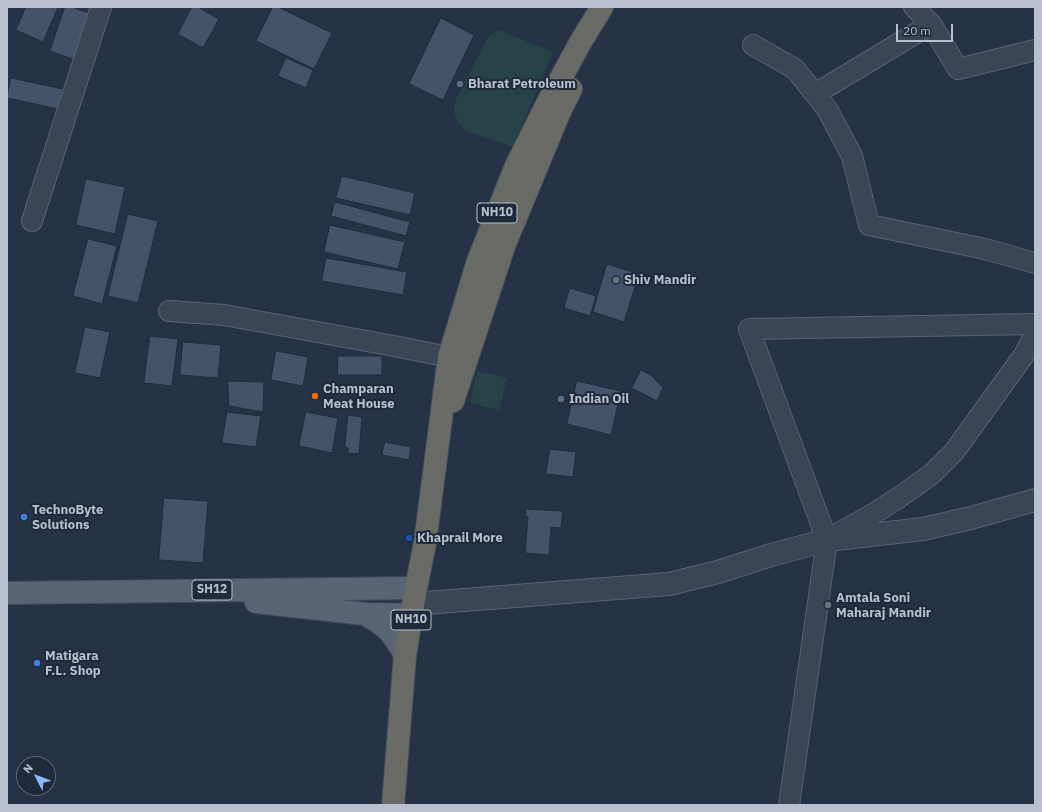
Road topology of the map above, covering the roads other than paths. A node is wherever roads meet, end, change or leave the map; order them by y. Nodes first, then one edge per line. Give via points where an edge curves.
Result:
1 (101, 7) edge
2 (602, 7) edge
3 (616, 7) edge
4 (914, 7) edge
5 (931, 24) junction
6 (753, 45) dead end
7 (1035, 50) edge
8 (815, 94) junction
9 (32, 221) dead end
10 (1035, 263) edge
11 (169, 311) dead end
12 (1035, 324) edge
13 (1035, 335) edge
14 (449, 357) junction
15 (439, 435) junction
16 (1035, 500) edge
17 (828, 540) junction
18 (158, 591) junction
19 (7, 593) edge
20 (414, 602) junction
21 (365, 614) junction
22 (405, 655) junction
23 (393, 805) edge
24 (789, 805) edge

1 - 9 street
2 - 14 highway, NH10 via 576,50 516,166 478,261
3 - 15 highway via 560,111 504,246
4 - 5 street
5 - 7 street via 958,69
5 - 8 street
6 - 8 street via 795,69
8 - 10 street via 827,109 852,156 869,225 985,249
11 - 14 street via 224,315
12 - 17 street via 749,329
13 - 17 street via 1024,355 954,452 932,474 879,511
14 - 15 highway, NH10
15 - 20 highway, NH10 via 425,543
16 - 17 street via 923,529
17 - 20 street via 669,584
17 - 24 street
18 - 19 main road, SH12
18 - 20 main road, SH12
18 - 21 main road, SH12
20 - 21 main road, SH12
20 - 22 highway, NH10
21 - 22 main road via 393,634
22 - 23 highway, NH10

